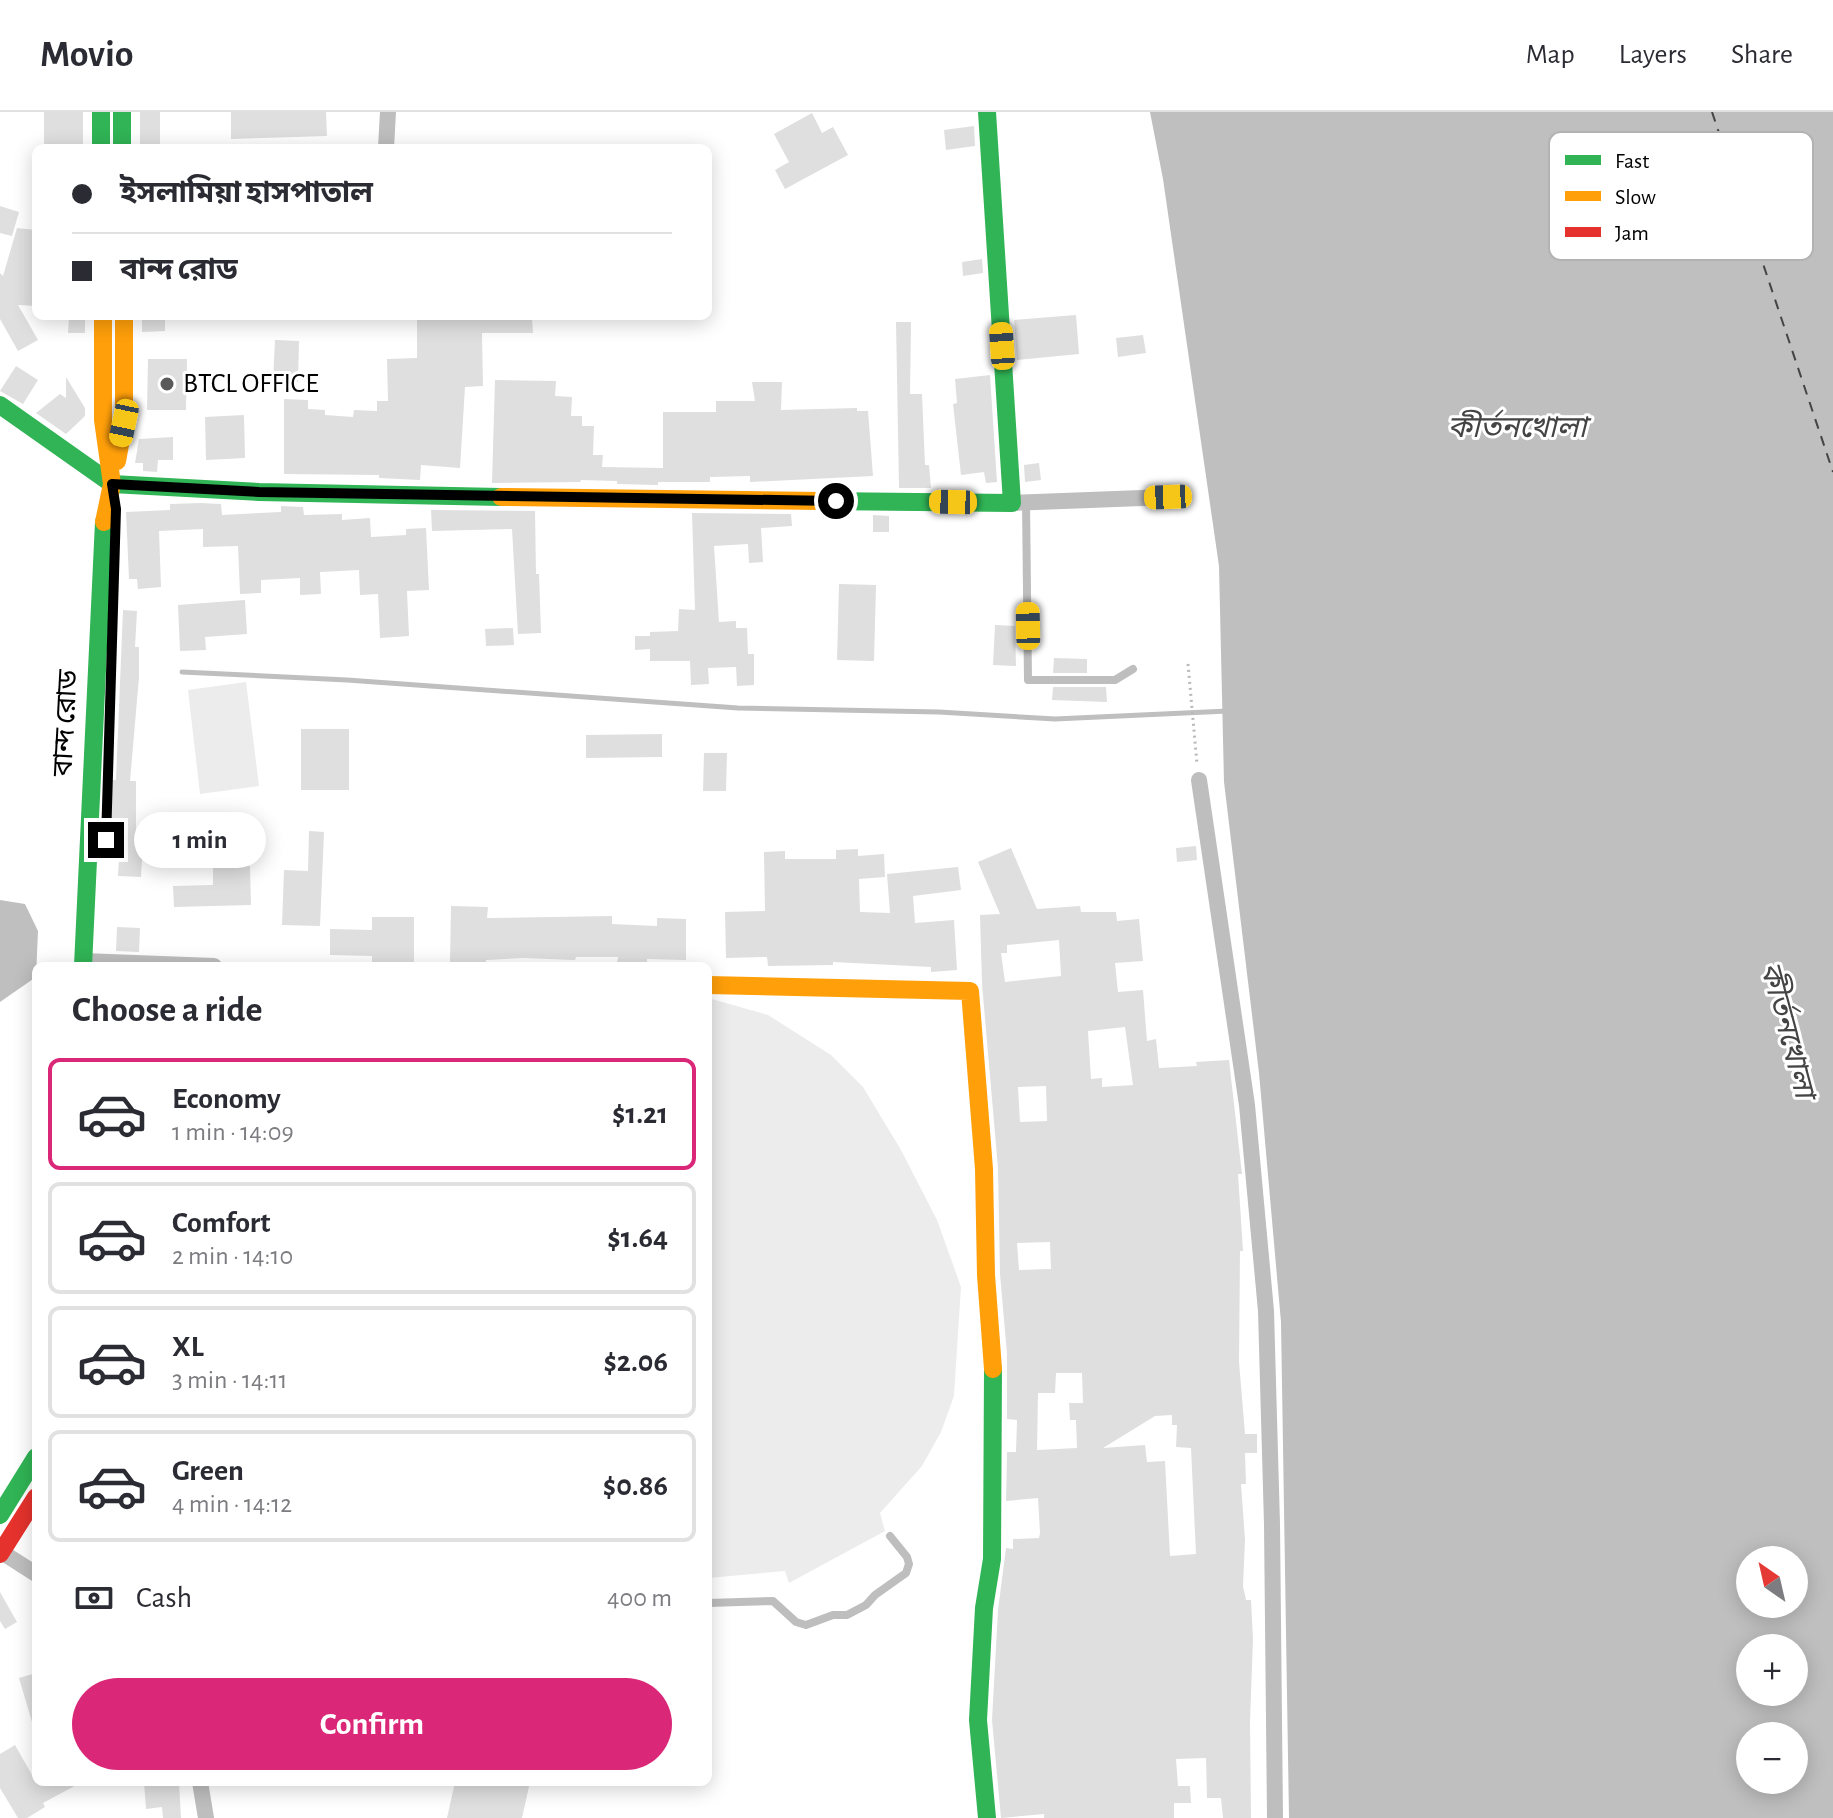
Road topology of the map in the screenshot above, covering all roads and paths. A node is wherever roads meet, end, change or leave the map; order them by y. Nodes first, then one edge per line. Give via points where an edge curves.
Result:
1 (101, 112) edge
2 (122, 112) edge
3 (388, 112) edge
4 (987, 112) edge
5 (101, 144) edge
6 (122, 144) edge
7 (386, 144) edge
8 (103, 320) edge
9 (124, 320) edge
10 (0, 405) edge
11 (112, 484) junction
12 (1168, 497) dead end
13 (1019, 503) junction
14 (1188, 664) dead end
15 (1133, 669) dead end
16 (1199, 780) joint
17 (93, 962) edge
18 (712, 985) edge
19 (32, 1463) edge
20 (32, 1503) edge
21 (0, 1515) edge
22 (890, 1536) dead end
23 (0, 1552) edge
24 (32, 1572) edge
25 (712, 1603) edge
26 (201, 1786) edge
27 (206, 1818) edge
28 (987, 1818) edge
29 (1275, 1818) edge

1 - 5 main road
2 - 6 main road
3 - 7 street
4 - 13 main road
8 - 11 main road, বান্দ রোড via 103,420
9 - 11 main road, বান্দ রোড via 124,423
10 - 11 main road
11 - 13 main road via 497,497
11 - 17 main road, বান্দ রোড via 104,511
12 - 13 street
13 - 15 lane via 1028,680 1115,680
14 - 16 path
16 - 29 street via 1247,1105 1266,1311
18 - 28 main road via 970,991 993,1354 992,1559 978,1720
19 - 21 main road
20 - 23 main road
22 - 25 lane via 907,1557 906,1573 847,1615 806,1625 773,1601
23 - 24 street
26 - 27 street

